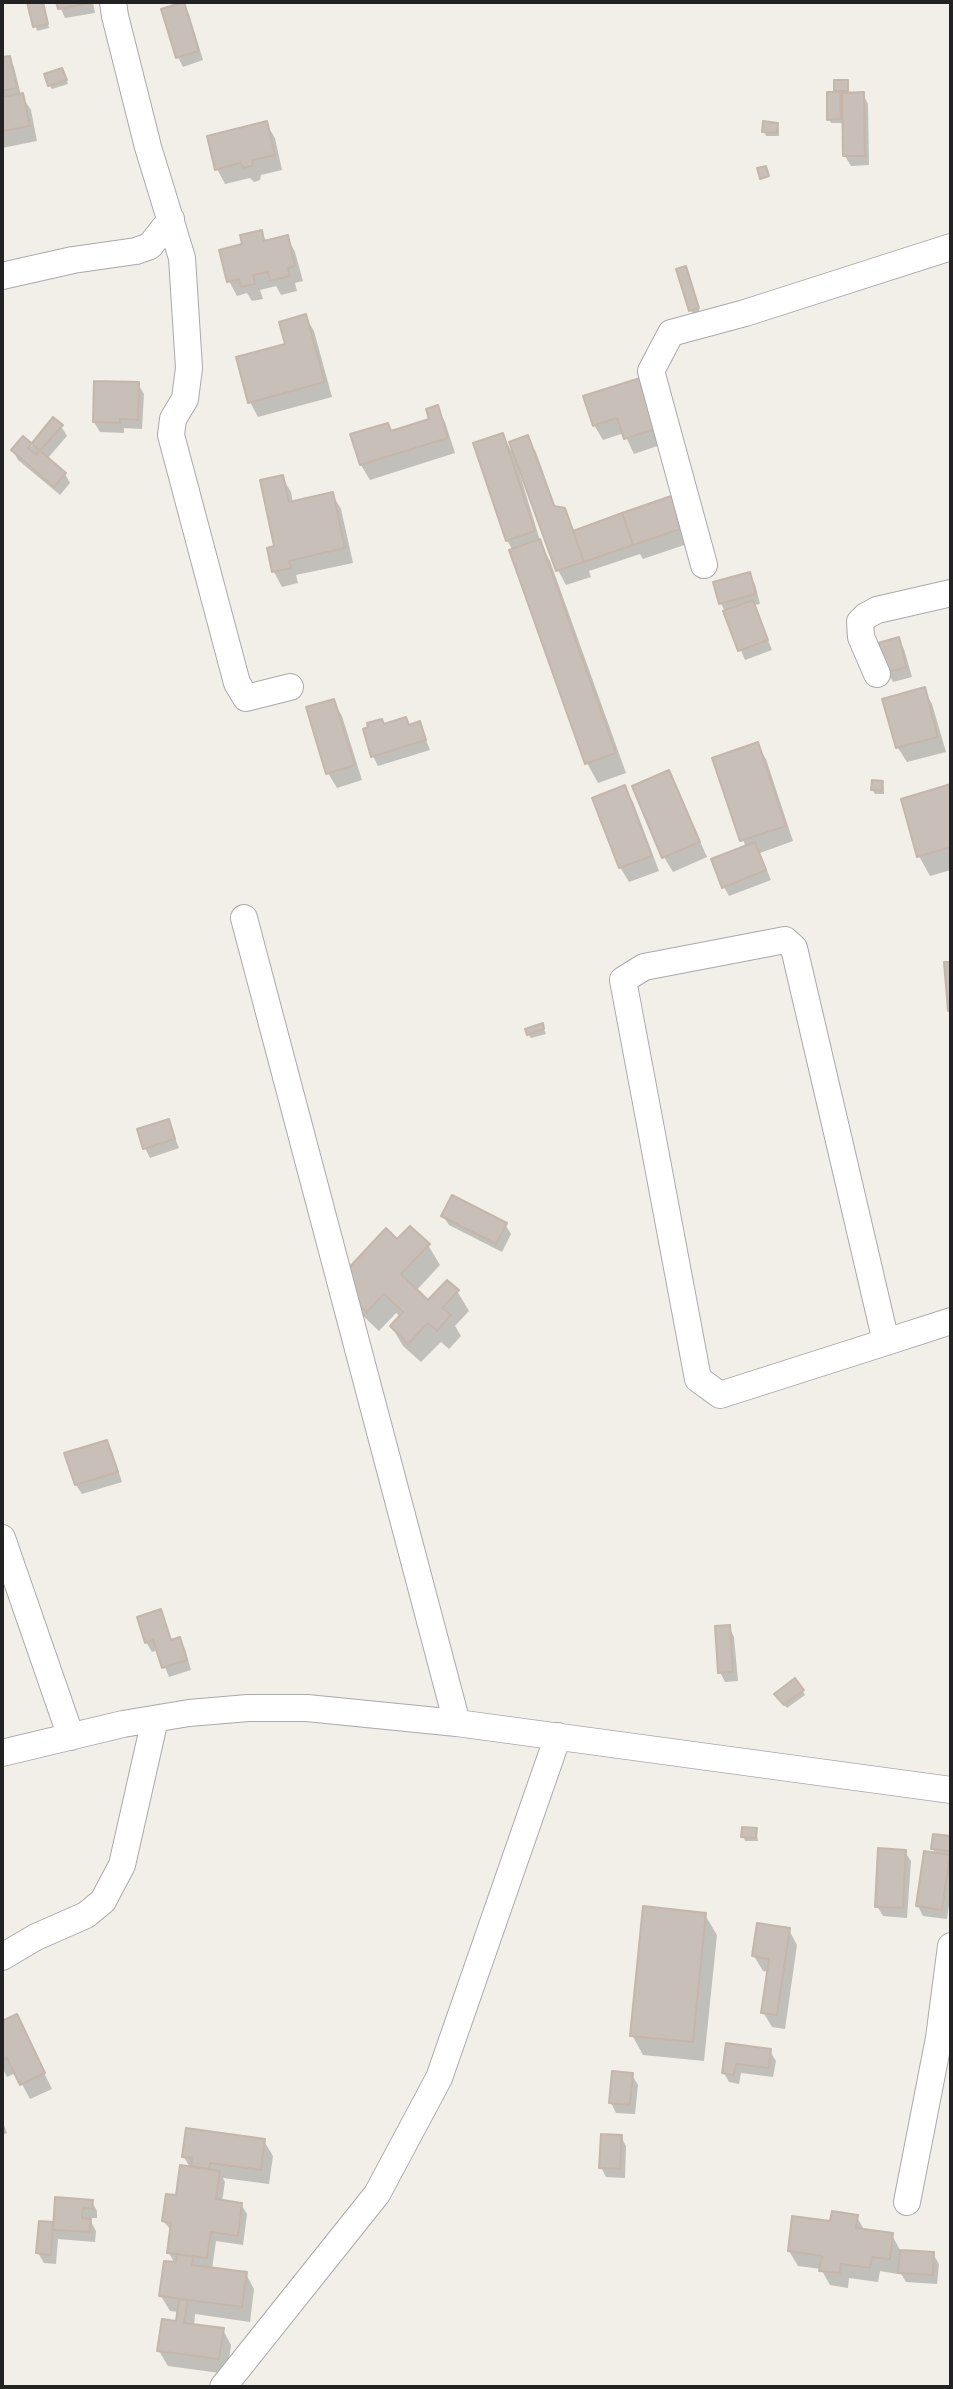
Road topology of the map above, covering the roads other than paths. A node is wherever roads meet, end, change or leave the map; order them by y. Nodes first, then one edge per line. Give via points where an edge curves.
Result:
1 (113, 2) edge
2 (171, 219) junction
3 (951, 247) edge
4 (2, 276) edge
5 (704, 565) dead end
6 (951, 593) edge
7 (877, 674) dead end
8 (290, 687) dead end
9 (244, 918) dead end
10 (951, 1321) edge
11 (886, 1342) junction
12 (2, 1538) edge
13 (155, 1719) junction
14 (457, 1723) junction
15 (558, 1736) junction
16 (71, 1737) junction
17 (2, 1754) edge
18 (951, 1790) edge
19 (951, 1946) edge
20 (2, 1957) edge
21 (908, 2202) dead end
22 (223, 2387) edge

1 - 2 street via 148,147
2 - 4 street via 150,246 136,251
2 - 8 street via 182,258 189,368 185,399 173,419 171,435 237,683 246,698
3 - 5 street via 671,333 651,372
6 - 7 street via 877,610 860,622 861,637
9 - 14 street
10 - 11 street
11 - 11 street via 719,1395 698,1379 623,980 644,967 785,940 794,948
12 - 16 street
13 - 14 street via 248,1708 307,1708
13 - 16 street
13 - 20 street via 122,1865 103,1901 86,1915
14 - 15 street
15 - 18 street
15 - 22 street via 439,2078 377,2194
16 - 17 street
19 - 21 street

